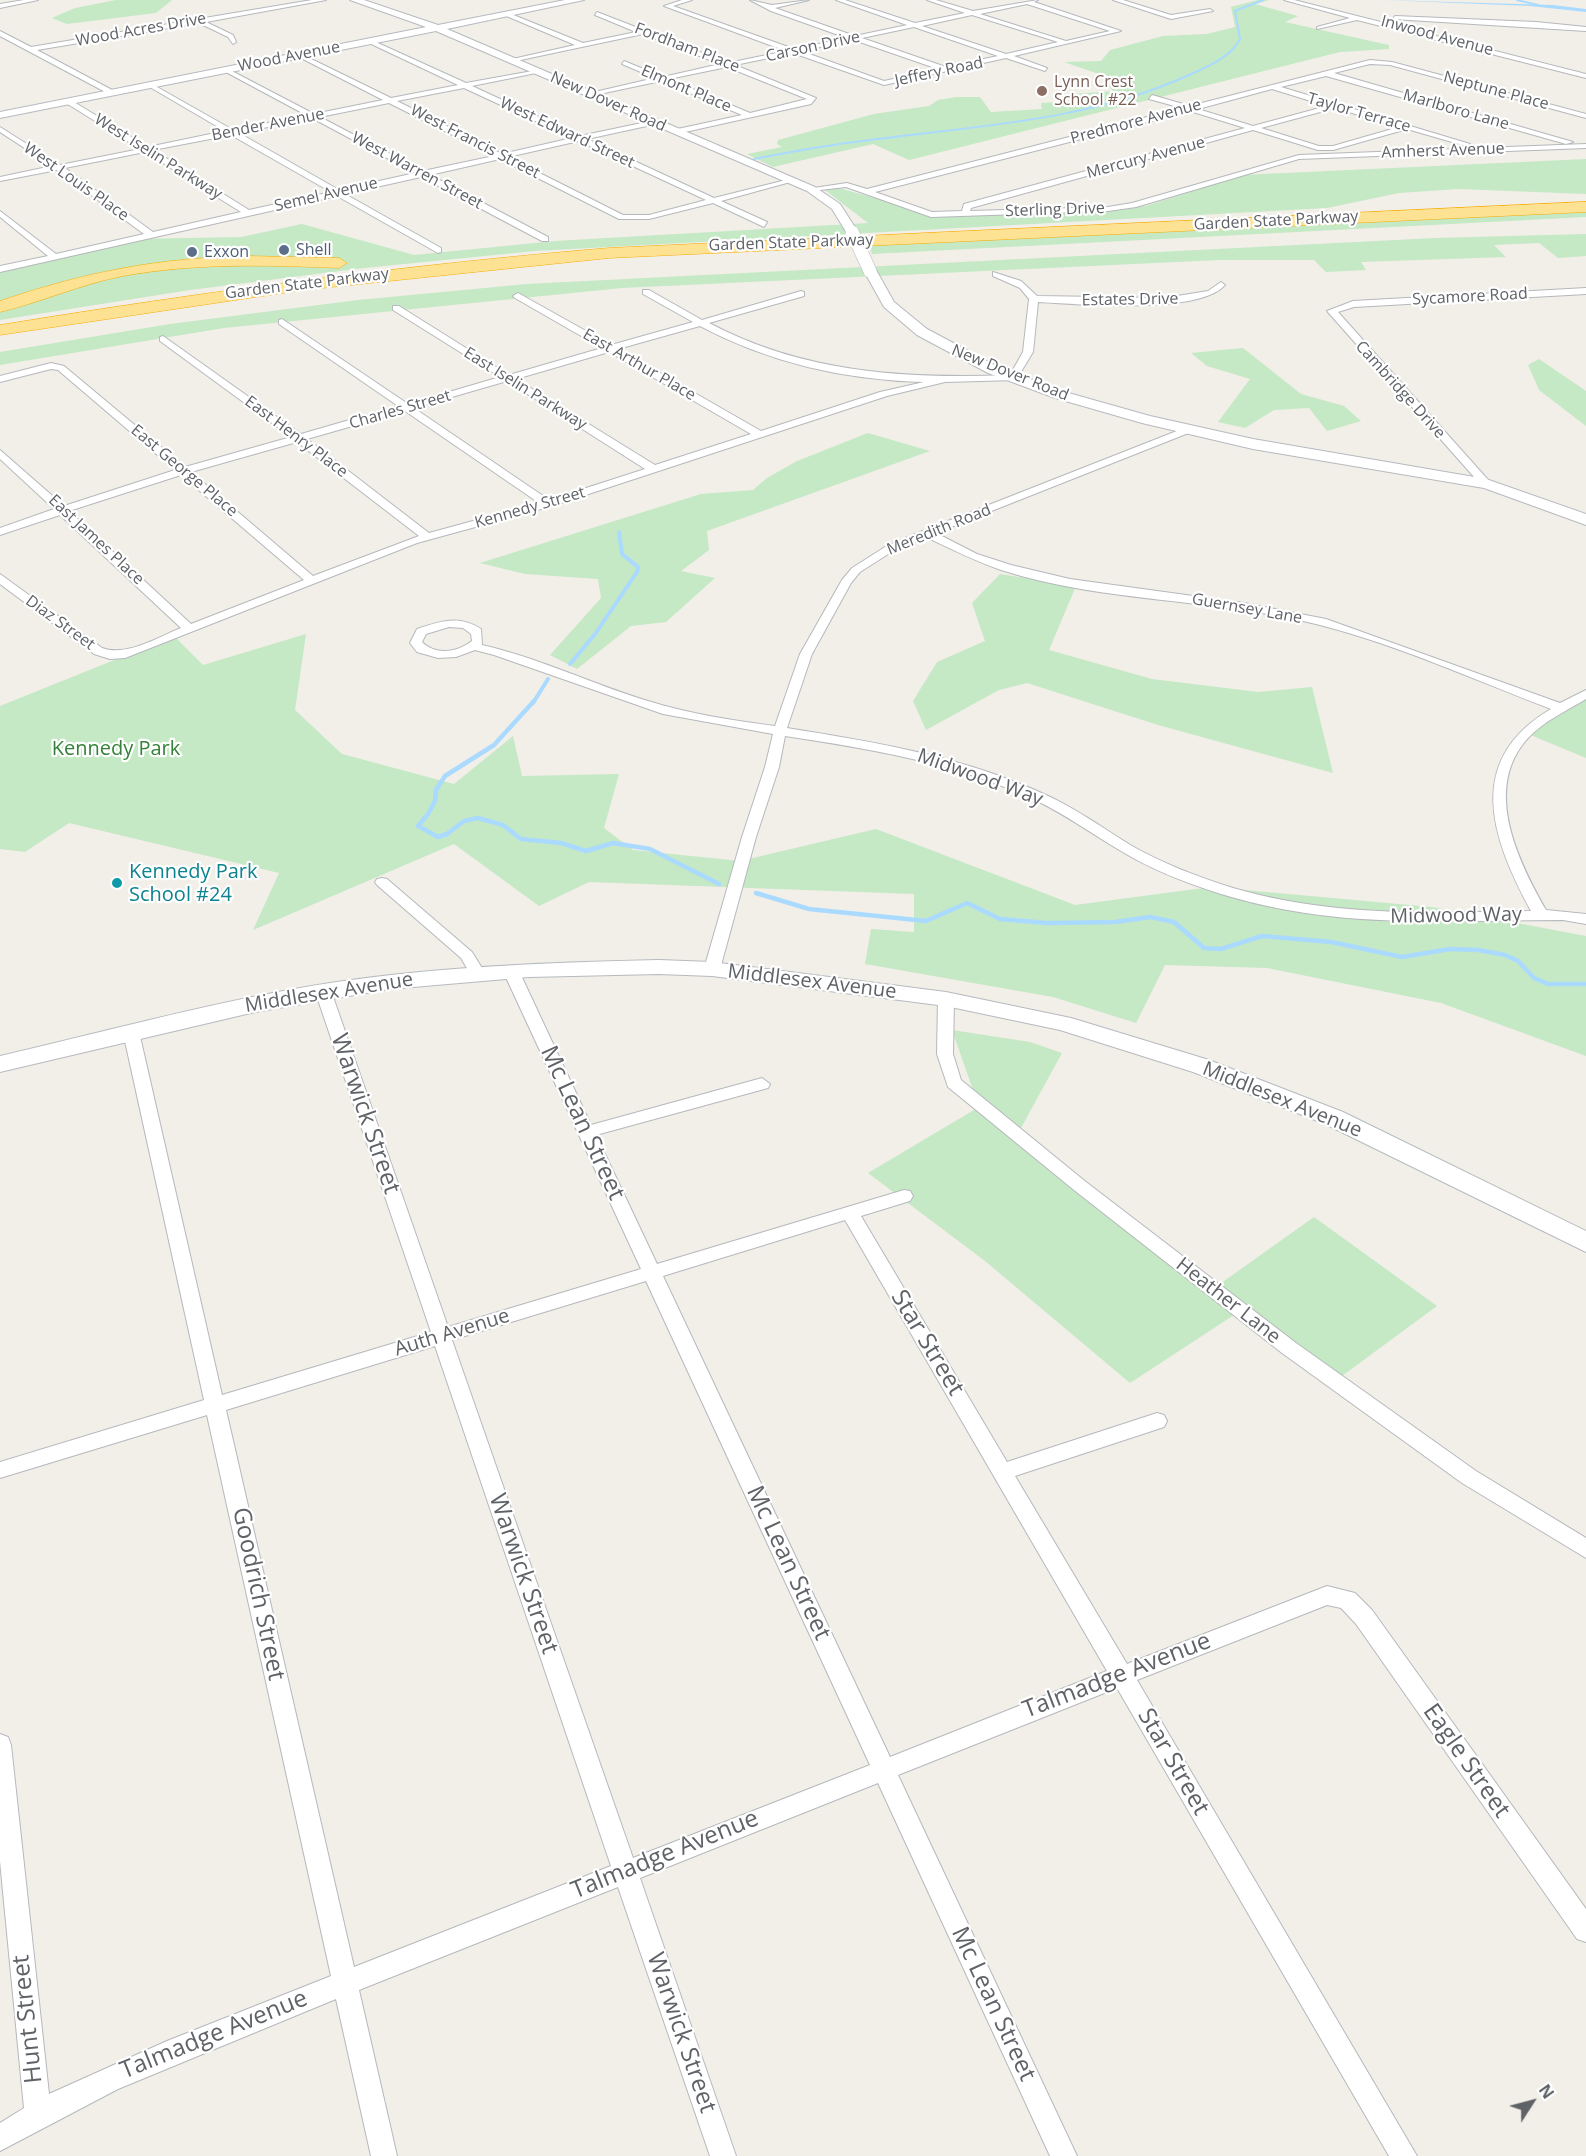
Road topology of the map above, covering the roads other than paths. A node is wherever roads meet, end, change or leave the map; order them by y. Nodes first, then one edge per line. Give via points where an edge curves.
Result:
1 (35, 0) edge
2 (323, 0) edge
3 (355, 0) edge
4 (579, 0) edge
5 (689, 0) edge
6 (753, 0) edge
7 (806, 0) edge
8 (839, 0) edge
9 (930, 0) edge
10 (1116, 0) edge
11 (1287, 0) edge
12 (1032, 1) edge
13 (0, 6) edge
14 (771, 7) junction
15 (1210, 12) dead end
16 (972, 13) junction
17 (506, 14) junction
18 (597, 14) dead end
19 (1361, 17) junction
20 (198, 20) junction
21 (1373, 20) junction
22 (914, 25) junction
23 (437, 28) junction
24 (1319, 28) dead end
25 (1586, 29) edge
26 (644, 32) junction
27 (0, 33) edge
28 (856, 38) junction
29 (369, 41) junction
30 (233, 42) dead end
31 (1067, 43) junction
32 (582, 45) junction
33 (31, 49) junction
34 (794, 51) junction
35 (299, 55) junction
36 (1008, 56) junction
37 (511, 60) junction
38 (624, 63) dead end
39 (729, 64) junction
40 (1405, 67) joint
41 (1045, 69) dead end
42 (226, 70) junction
43 (536, 70) junction
44 (948, 70) junction
45 (1327, 74) junction
46 (1586, 76) edge
47 (663, 78) junction
48 (150, 85) junction
49 (464, 85) junction
50 (1271, 87) junction
51 (111, 93) junction
52 (590, 94) junction
53 (1152, 97) dead end
54 (390, 100) junction
55 (69, 101) junction
56 (1334, 106) junction
57 (1187, 108) junction
58 (0, 115) edge
59 (749, 115) junction
60 (312, 116) junction
61 (1586, 116) edge
62 (653, 122) junction
63 (1406, 127) junction
64 (1253, 128) junction
65 (0, 129) edge
66 (233, 132) junction
67 (676, 132) junction
68 (579, 138) junction
69 (1585, 146) edge
70 (1481, 149) junction
71 (146, 150) junction
72 (502, 156) junction
73 (1299, 157) joint
74 (58, 168) junction
75 (422, 174) junction
76 (0, 179) edge
77 (790, 181) junction
78 (811, 189) junction
79 (867, 192) junction
80 (339, 193) junction
81 (712, 200) junction
82 (1586, 207) edge
83 (0, 213) edge
84 (248, 213) junction
85 (968, 214) junction
86 (1586, 223) edge
87 (764, 224) dead end
88 (1511, 226) junction
89 (1532, 226) dead end
90 (151, 235) junction
91 (545, 239) dead end
92 (438, 250) dead end
93 (55, 257) junction
94 (850, 259) dead end
95 (478, 263) junction
96 (664, 267) dead end
97 (0, 269) edge
98 (630, 269) dead end
99 (996, 274) dead end
100 (494, 280) dead end
101 (1221, 285) dead end
102 (646, 292) dead end
103 (1584, 293) edge
104 (801, 294) dead end
105 (518, 296) dead end
106 (1034, 299) junction
107 (1353, 304) joint
108 (0, 307) edge
109 (396, 308) dead end
110 (701, 321) junction
111 (282, 322) dead end
112 (0, 330) edge
113 (162, 339) dead end
114 (0, 343) edge
115 (610, 348) junction
116 (507, 378) junction
117 (1013, 378) junction
118 (0, 379) edge
119 (941, 381) junction
120 (408, 408) junction
121 (1187, 429) junction
122 (759, 434) junction
123 (299, 438) junction
124 (0, 453) edge
125 (655, 470) junction
126 (183, 471) junction
127 (1486, 484) junction
128 (548, 504) junction
129 (63, 509) junction
130 (1586, 520) edge
131 (0, 532) edge
132 (927, 532) junction
133 (427, 537) junction
134 (0, 578) edge
135 (311, 580) junction
136 (190, 629) junction
137 (473, 646) dead end
138 (125, 654) joint
139 (1586, 694) edge
140 (1561, 708) junction
141 (780, 730) junction
142 (382, 882) dead end
143 (1541, 915) junction
144 (1586, 919) edge
145 (712, 969) junction
146 (511, 971) junction
147 (477, 973) junction
148 (323, 992) junction
149 (946, 999) junction
150 (131, 1032) junction
151 (0, 1064) edge
152 (762, 1084) dead end
153 (586, 1132) junction
154 (904, 1196) dead end
155 (850, 1213) junction
156 (1586, 1242) edge
157 (652, 1272) junction
158 (442, 1337) junction
159 (216, 1404) junction
160 (1157, 1421) dead end
161 (0, 1470) edge
162 (1003, 1472) junction
163 (1586, 1549) edge
164 (1340, 1597) joint
165 (1122, 1674) junction
166 (0, 1745) edge
167 (884, 1768) junction
168 (626, 1870) junction
169 (1586, 1930) edge
170 (343, 1982) junction
171 (38, 2114) junction
172 (0, 2138) edge
173 (384, 2156) edge
174 (723, 2156) edge
175 (1064, 2156) edge
176 (1404, 2156) edge

1 - 13 street
2 - 20 street, Wood Acres Drive
3 - 23 street, New Dover Road
4 - 17 street, Wood Avenue
5 - 34 street, Jeffery Road via 667,6
6 - 14 street
7 - 14 street
8 - 22 street
9 - 16 street
10 - 15 street via 1171,18
11 - 19 street, Inwood Avenue
12 - 16 street, Carson Drive
12 - 31 street, Jeffery Road via 1118,31
14 - 28 street
16 - 22 street, Carson Drive
16 - 31 street
17 - 23 street, Wood Avenue
17 - 32 street
18 - 26 street, Fordham Place
19 - 21 street, Inwood Avenue
19 - 24 street
20 - 30 street via 231,36
20 - 33 street, Wood Acres Drive
21 - 25 street
21 - 46 street, Inwood Avenue
22 - 28 street, Carson Drive
22 - 36 street
23 - 29 street, Wood Avenue
23 - 37 street, New Dover Road
26 - 32 street
26 - 39 street, Fordham Place
27 - 33 street
28 - 34 street, Carson Drive
28 - 44 street
29 - 35 street, Wood Avenue
29 - 49 street, West Edward Street
31 - 36 street, Jeffery Road
32 - 37 street
33 - 51 street
34 - 39 street, Carson Drive
34 - 44 street, Jeffery Road via 884,83
35 - 42 street, Wood Avenue
35 - 54 street, West Francis Street
36 - 41 street
36 - 44 street, Jeffery Road
37 - 43 street, New Dover Road
38 - 47 street, Elmont Place
39 - 47 street, Carson Drive
39 - 59 street, Fordham Place via 812,98
40 - 45 street, Predmore Avenue via 1370,62
40 - 61 street, Neptune Place
42 - 48 street, Wood Avenue
42 - 60 street, West Warren Street
43 - 49 street, Bender Avenue
43 - 52 street, New Dover Road
45 - 50 street, Predmore Avenue
45 - 69 street, Marlboro Lane
47 - 52 street, Carson Drive
47 - 59 street, Elmont Place
48 - 51 street, Wood Avenue
48 - 66 street
49 - 54 street, Bender Avenue
49 - 68 street, West Edward Street
50 - 56 street, Taylor Terrace
50 - 57 street, Predmore Avenue
51 - 55 street, Wood Avenue
52 - 62 street, New Dover Road
53 - 57 street
54 - 60 street, Bender Avenue
54 - 72 street, West Francis Street
55 - 58 street, Wood Avenue
55 - 71 street, West Iselin Parkway
56 - 63 street, Taylor Terrace
56 - 64 street, Mercury Avenue
57 - 64 street
57 - 79 street, Predmore Avenue
59 - 67 street, Fordham Place
60 - 66 street, Bender Avenue
60 - 75 street, West Warren Street
62 - 67 street, New Dover Road
62 - 68 street, Semel Avenue
63 - 64 street via 1324,149
63 - 70 street, Taylor Terrace
64 - 85 street, Mercury Avenue via 972,205 966,208
65 - 74 street, West Louis Place
66 - 71 street, Bender Avenue
66 - 80 street
67 - 77 street, New Dover Road
68 - 72 street, Semel Avenue
68 - 81 street, West Edward Street
69 - 70 street, Amherst Avenue
70 - 73 street, Amherst Avenue
71 - 74 street, Bender Avenue
71 - 84 street, West Iselin Parkway
72 - 75 street, Semel Avenue
72 - 81 street, West Francis Street via 622,217 653,216
73 - 85 street, Sterling Drive via 1123,207
74 - 76 street, Bender Avenue
74 - 90 street, West Louis Place
75 - 80 street, Semel Avenue
75 - 91 street, West Warren Street
77 - 78 street, New Dover Road
77 - 81 street, West Francis Street
78 - 79 street, Sterling Drive via 838,184
78 - 117 street, New Dover Road, bridge via 836,207 889,304 922,332
79 - 85 street, Sterling Drive via 923,214
80 - 84 street, Semel Avenue
80 - 92 street
81 - 87 street, West Edward Street
82 - 95 highway, Garden State Parkway via 709,247
83 - 93 street
84 - 90 street, Semel Avenue
86 - 88 highway, Garden State Parkway
88 - 89 highway
88 - 94 highway, Garden State Parkway
90 - 93 street, Semel Avenue
93 - 97 street, Semel Avenue
95 - 108 highway via 201,264 98,276
95 - 112 highway, Garden State Parkway via 178,300
96 - 98 highway
99 - 106 street via 1030,290
100 - 114 highway, Garden State Parkway via 252,304
101 - 106 street, Estates Drive via 1213,294 1153,302
102 - 110 street
103 - 107 street, Sycamore Road
104 - 110 street, Charles Street
105 - 115 street, East Arthur Place
106 - 117 street via 1028,352
107 - 127 street, Cambridge Drive via 1337,307 1333,316
109 - 116 street, East Iselin Parkway
110 - 115 street, Charles Street
110 - 119 street via 739,342 784,358 885,377
111 - 120 street
113 - 123 street, East Henry Place
115 - 116 street, Charles Street
115 - 122 street, East Arthur Place
116 - 120 street, Charles Street
116 - 125 street, East Iselin Parkway
117 - 119 street
117 - 121 street, New Dover Road via 1104,408
118 - 126 street, East George Place via 55,366 65,371
119 - 122 street, Kennedy Street via 884,394
120 - 123 street, Charles Street
120 - 128 street
121 - 127 street, New Dover Road via 1308,455
121 - 132 street, Meredith Road
122 - 125 street, Kennedy Street
123 - 126 street, Charles Street
123 - 133 street, East Henry Place
124 - 129 street, East James Place
125 - 128 street, Kennedy Street
126 - 129 street, Charles Street
126 - 135 street, East George Place
127 - 130 street, New Dover Road
128 - 133 street, Kennedy Street
129 - 131 street, Charles Street
129 - 136 street, East James Place
132 - 140 street, Guernsey Lane via 973,556 1070,583 1323,622
132 - 141 street, Meredith Road via 889,549 856,570 846,582 806,654
133 - 135 street, Kennedy Street
134 - 138 street, Diaz Street via 98,651
135 - 136 street, Kennedy Street
136 - 138 street, Kennedy Street
137 - 141 street, Midwood Way via 537,663 621,697 666,710
139 - 140 street
140 - 143 street via 1521,738 1511,752 1499,787 1505,845
141 - 143 street, Midwood Way via 889,747 961,768 1049,802 1171,871 1269,901 1324,912 1380,916
141 - 145 street, Meredith Road
142 - 147 street via 467,955
143 - 144 street, Midwood Way
145 - 146 street, Middlesex Avenue
145 - 149 street, Middlesex Avenue
146 - 147 street, Middlesex Avenue
146 - 153 street, Mc Lean Street
147 - 148 street, Middlesex Avenue
148 - 150 street, Middlesex Avenue
148 - 158 street, Warwick Street
149 - 156 street, Middlesex Avenue via 1063,1023 1212,1071 1334,1118
149 - 163 street, Heather Lane via 945,1054 954,1083 1289,1348 1469,1477
150 - 151 street, Middlesex Avenue
150 - 159 street, Goodrich Street
152 - 153 street
153 - 157 street, Mc Lean Street
154 - 155 street, Auth Avenue
155 - 157 street, Auth Avenue
155 - 162 street, Star Street
157 - 158 street, Auth Avenue
157 - 167 street, Mc Lean Street
158 - 159 street, Auth Avenue
158 - 168 street, Warwick Street
159 - 161 street, Auth Avenue
159 - 170 street, Goodrich Street
160 - 162 street
162 - 165 street, Star Street
164 - 165 street, Talmadge Avenue via 1320,1597
164 - 169 street, Eagle Street via 1364,1617
165 - 167 street, Talmadge Avenue
165 - 176 street, Star Street
166 - 171 street, Hunt Street
167 - 168 street, Talmadge Avenue
167 - 175 street, Mc Lean Street
168 - 170 street, Talmadge Avenue
168 - 174 street, Warwick Street
170 - 171 street, Talmadge Avenue via 176,2050
170 - 173 street, Goodrich Street
171 - 172 street, Talmadge Avenue

